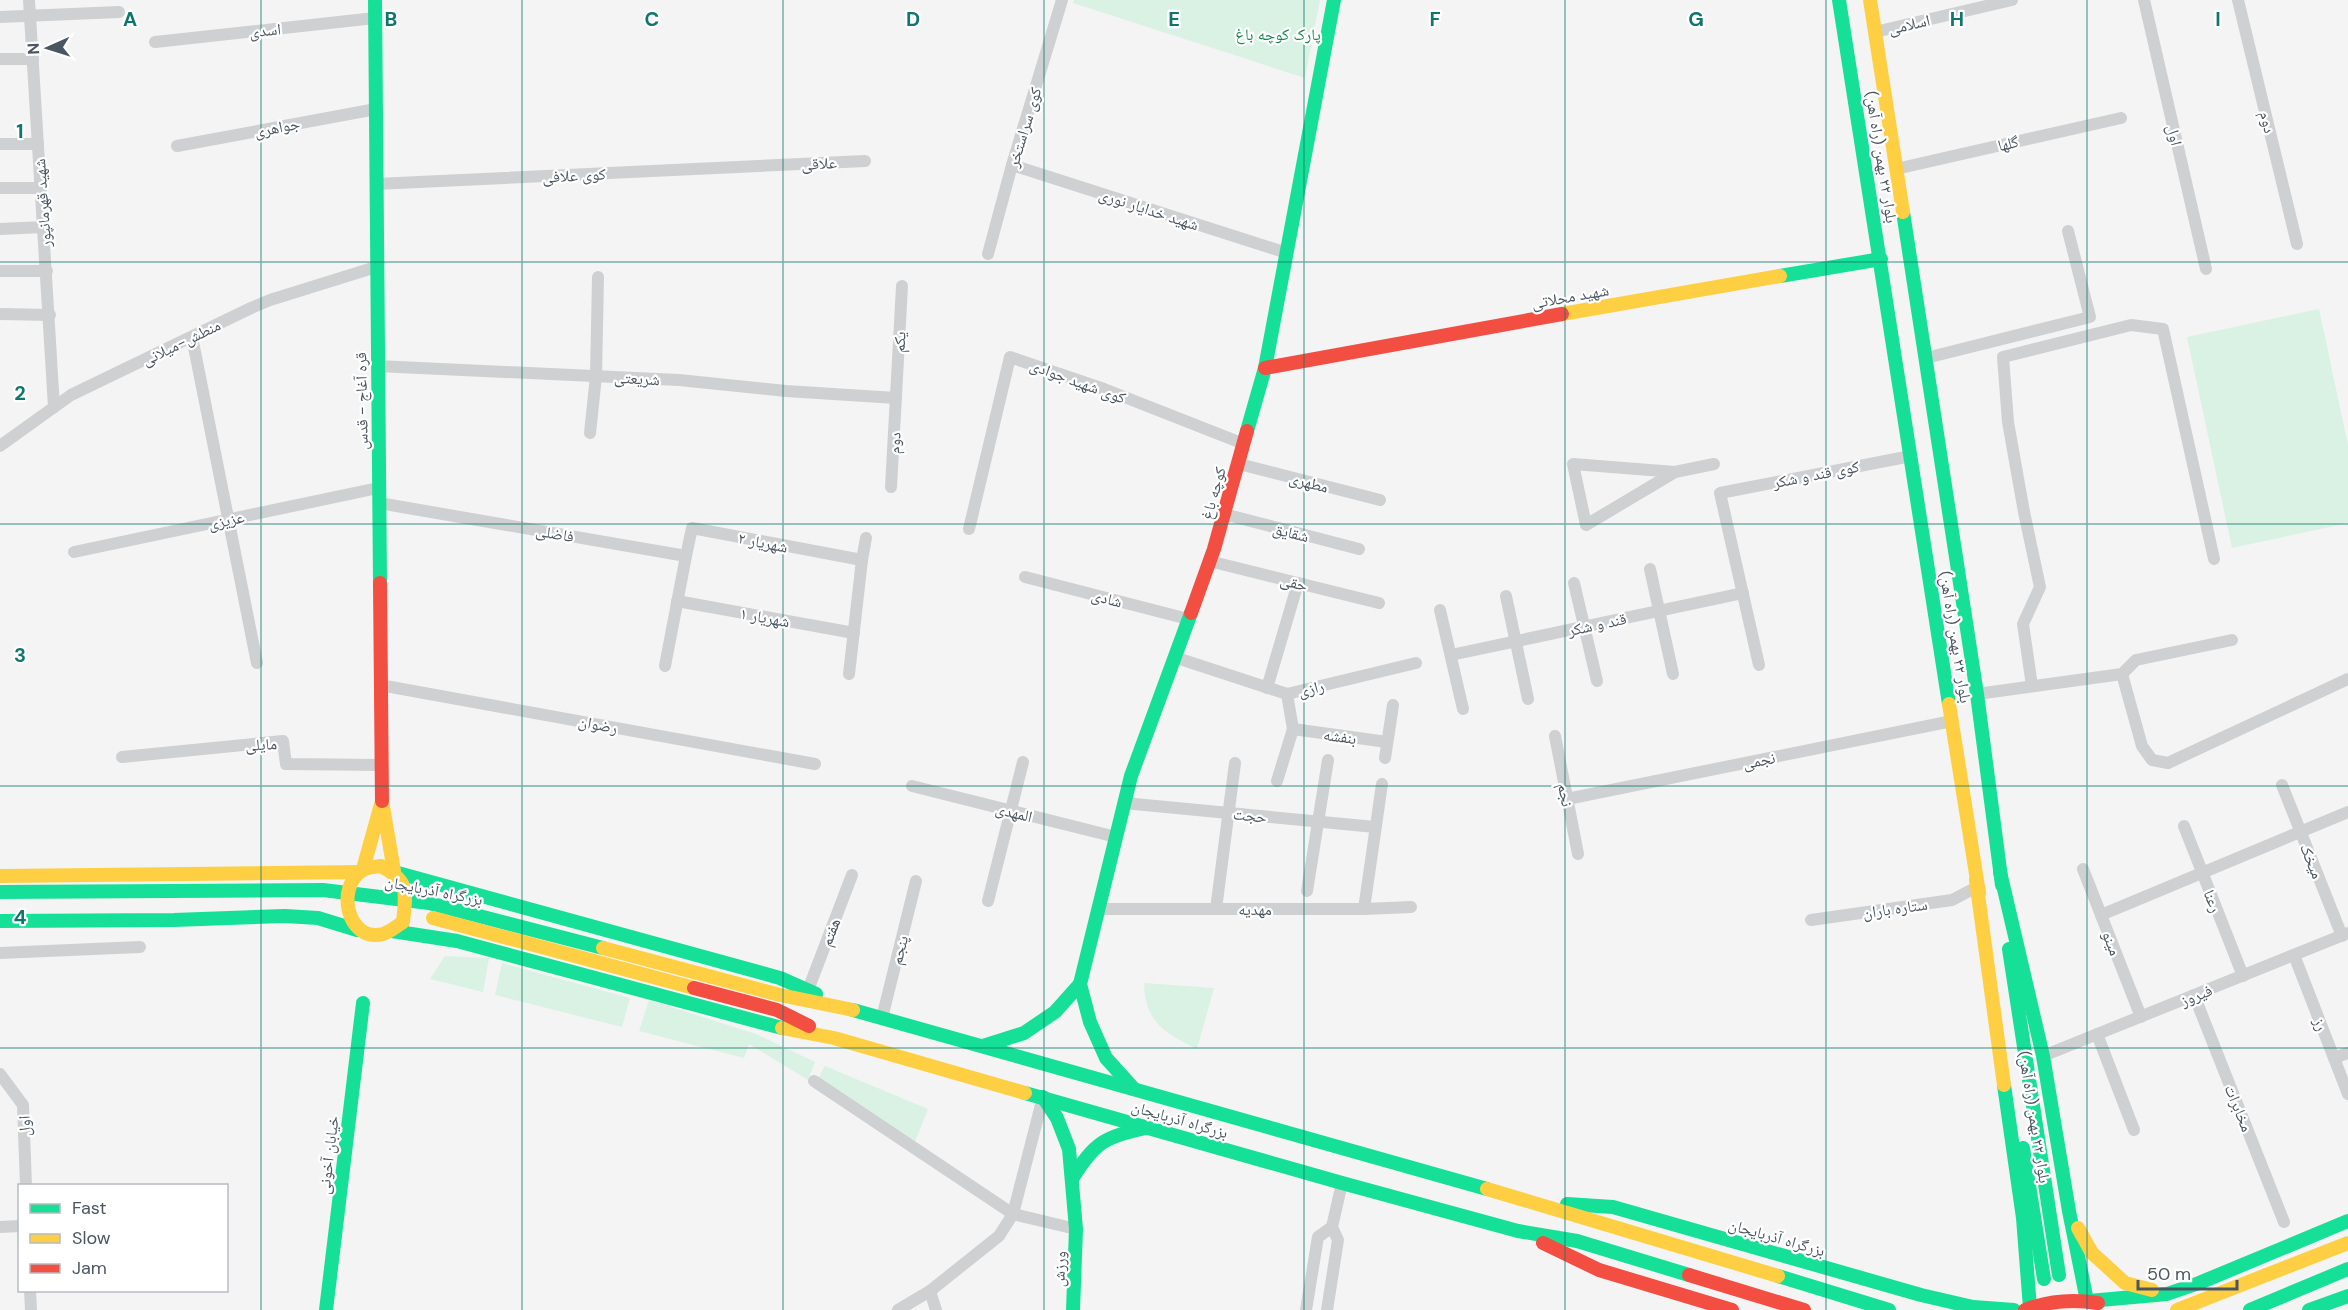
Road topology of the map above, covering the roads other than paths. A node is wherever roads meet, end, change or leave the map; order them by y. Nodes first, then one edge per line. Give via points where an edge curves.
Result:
1 (28, 0) edge
2 (375, 0) edge
3 (1062, 0) edge
4 (1334, 0) edge
5 (1839, 0) edge
6 (1870, 0) edge
7 (2012, 0) edge
8 (2144, 0) edge
9 (2238, 0) edge
10 (119, 12) dead end
11 (0, 17) edge
12 (30, 17) junction
13 (375, 18) junction
14 (1875, 32) junction
15 (155, 42) dead end
16 (0, 59) edge
17 (33, 59) junction
18 (376, 109) junction
19 (2121, 118) dead end
20 (0, 144) edge
21 (38, 144) junction
22 (177, 146) dead end
23 (865, 161) dead end
24 (773, 165) joint
25 (1012, 165) junction
26 (1896, 169) junction
27 (376, 184) junction
28 (0, 188) edge
29 (41, 188) junction
30 (44, 227) junction
31 (0, 229) edge
32 (2068, 231) dead end
33 (2297, 244) dead end
34 (1287, 253) junction
35 (988, 254) dead end
36 (1881, 259) junction
37 (376, 267) junction
38 (2206, 269) dead end
39 (0, 271) edge
40 (46, 271) junction
41 (598, 277) dead end
42 (902, 286) dead end
43 (0, 314) edge
44 (50, 315) junction
45 (192, 337) junction
46 (1926, 358) junction
47 (377, 366) junction
48 (1266, 368) junction
49 (596, 376) junction
50 (896, 398) junction
51 (54, 407) junction
52 (590, 433) dead end
53 (1244, 444) junction
54 (0, 446) edge
55 (1911, 456) junction
56 (1239, 464) junction
57 (1714, 464) dead end
58 (1675, 472) junction
59 (891, 487) dead end
60 (378, 488) junction
61 (1380, 501) dead end
62 (379, 502) junction
63 (1224, 514) junction
64 (229, 519) junction
65 (969, 529) dead end
66 (866, 538) dead end
67 (1359, 549) dead end
68 (74, 552) dead end
69 (686, 556) junction
70 (2214, 559) dead end
71 (862, 560) junction
72 (1209, 561) junction
73 (1650, 569) dead end
74 (1025, 577) dead end
75 (1298, 583) junction
76 (1574, 583) dead end
77 (1743, 593) junction
78 (1506, 596) dead end
79 (677, 601) junction
80 (1379, 603) dead end
81 (1440, 610) dead end
82 (1660, 610) junction
83 (1188, 619) junction
84 (1584, 627) junction
85 (854, 633) junction
86 (2232, 640) dead end
87 (1516, 641) junction
88 (1451, 655) junction
89 (1174, 657) junction
90 (258, 663) dead end
91 (1416, 663) dead end
92 (1759, 665) dead end
93 (665, 666) dead end
94 (849, 674) dead end
95 (1673, 674) dead end
96 (2122, 674) junction
97 (2348, 679) edge
98 (1596, 681) dead end
99 (380, 685) junction
100 (2032, 686) junction
101 (1267, 688) junction
102 (1287, 694) junction
103 (1977, 694) junction
104 (1528, 699) dead end
105 (1393, 705) dead end
106 (1462, 709) dead end
107 (1952, 721) junction
108 (1293, 729) junction
109 (1555, 736) dead end
110 (1388, 742) junction
111 (122, 757) dead end
112 (1385, 758) dead end
113 (1328, 760) dead end
114 (1023, 762) dead end
115 (1235, 763) dead end
116 (815, 764) dead end
117 (381, 765) junction
118 (1277, 781) dead end
119 (1382, 784) dead end
120 (2282, 785) dead end
121 (912, 786) dead end
122 (1567, 799) junction
123 (382, 801) junction
124 (1124, 803) junction
125 (1011, 811) junction
126 (2348, 812) edge
127 (1228, 813) junction
128 (1317, 822) junction
129 (2184, 826) dead end
130 (1375, 827) junction
131 (2301, 832) junction
132 (1116, 837) junction
133 (1578, 854) dead end
134 (2083, 869) dead end
135 (286, 871) junction
136 (361, 871) junction
137 (396, 872) junction
138 (2000, 872) junction
139 (2202, 873) junction
140 (852, 875) dead end
141 (0, 876) edge
142 (916, 881) dead end
143 (1976, 883) junction
144 (1307, 891) dead end
145 (0, 892) edge
146 (470, 892) junction
147 (988, 901) dead end
148 (136, 905) dead end
149 (1411, 907) dead end
150 (1098, 909) junction
151 (1216, 909) junction
152 (1364, 909) junction
153 (2101, 915) junction
154 (285, 916) junction
155 (1811, 920) dead end
156 (0, 921) edge
157 (357, 930) junction
158 (392, 931) junction
159 (2345, 934) edge
160 (457, 941) junction
161 (140, 947) dead end
162 (0, 953) edge
163 (2294, 955) junction
164 (2243, 976) junction
165 (1080, 984) junction
166 (808, 990) junction
167 (2194, 995) junction
168 (363, 1003) dead end
169 (850, 1009) junction
170 (2141, 1017) junction
171 (882, 1018) junction
172 (2097, 1034) junction
173 (834, 1038) junction
174 (983, 1046) junction
175 (2348, 1053) edge
176 (2043, 1056) junction
177 (2334, 1058) junction
178 (0, 1074) edge
179 (813, 1081) dead end
180 (1134, 1089) junction
181 (2348, 1094) edge
182 (1043, 1097) junction
183 (1149, 1128) junction
184 (2134, 1130) dead end
185 (1072, 1179) junction
186 (1342, 1183) junction
187 (26, 1184) edge
188 (1530, 1201) junction
189 (2069, 1211) junction
190 (1013, 1214) junction
191 (2348, 1221) edge
192 (2284, 1222) dead end
193 (18, 1226) edge
194 (0, 1227) edge
195 (1332, 1227) junction
196 (1076, 1229) junction
197 (1518, 1231) junction
198 (2348, 1243) edge
199 (2265, 1256) junction
200 (2348, 1269) edge
201 (1852, 1275) junction
202 (2059, 1275) dead end
203 (2044, 1279) dead end
204 (930, 1291) junction
205 (30, 1292) edge
206 (2167, 1294) junction
207 (2348, 1296) edge
208 (2088, 1301) junction
209 (2028, 1309) edge
210 (31, 1310) edge
211 (326, 1310) edge
212 (898, 1310) edge
213 (936, 1310) edge
214 (1073, 1310) edge
215 (1306, 1310) edge
216 (1327, 1310) edge
217 (1732, 1310) edge
218 (1804, 1310) edge
219 (1860, 1310) edge
220 (1889, 1310) edge
221 (2014, 1310) edge
222 (2115, 1310) edge
223 (2177, 1310) edge
224 (2250, 1310) edge
225 (2274, 1310) edge
226 (2309, 1310) edge

1 - 12 street, شهید قهرمانپور
2 - 13 main road, قره آغاج - قدس
3 - 25 street, کوی سراستخر
4 - 34 main road, کوچه باغ
5 - 36 main road, بلوار ۲۲ بهمن (راه آهن)
6 - 14 main road, بلوار ۲۲ بهمن (راه آهن)
7 - 14 street, اسلامی
8 - 38 street, اول
9 - 33 street, دوم
10 - 12 street
11 - 12 street
12 - 17 street, شهید قهرمانپور
13 - 15 street, اسدی
13 - 18 main road, قره آغاج - قدس
14 - 26 main road, بلوار ۲۲ بهمن (راه آهن)
16 - 17 street
17 - 21 street, شهید قهرمانپور
18 - 22 street, جواهری
18 - 27 main road, قره آغاج - قدس
19 - 26 street, گلها
20 - 21 street
21 - 29 street, شهید قهرمانپور
23 - 24 street, علاقی
24 - 27 street, کوی علافی
25 - 34 street, شهید خدایار نوری
25 - 35 street, کوی سراستخر
26 - 46 main road, بلوار ۲۲ بهمن (راه آهن)
27 - 37 main road, قره آغاج - قدس
28 - 29 street
29 - 30 street, شهید قهرمانپور
30 - 31 street
30 - 40 street, شهید قهرمانپور
32 - 46 street via 2090,317
34 - 48 main road, کوچه باغ
36 - 48 main road, شهید محلاتی
36 - 55 main road, بلوار ۲۲ بهمن (راه آهن)
37 - 45 street, منطش-میلانی via 270,300
37 - 47 main road, قره آغاج - قدس
39 - 40 street
40 - 44 street, شهید قهرمانپور
41 - 49 street
42 - 50 street, یکم
43 - 44 street
44 - 51 street, شهید قهرمانپور
45 - 51 street, منطش-میلانی via 71,395
45 - 64 street
46 - 103 main road, بلوار ۲۲ بهمن (راه آهن)
47 - 49 street, شریعتی
47 - 60 main road, قره آغاج - قدس
48 - 53 main road, کوچه باغ
49 - 50 street, شریعتی
49 - 52 street
50 - 59 street, دوم
51 - 54 street, منطش-میلانی
53 - 56 main road, کوچه باغ
53 - 65 street, کوی شهید جوادی via 1010,357
55 - 77 street, کوی قند و شکر via 1720,493
55 - 107 main road, بلوار ۲۲ بهمن (راه آهن)
56 - 61 street, مطهری
56 - 63 main road, کوچه باغ
57 - 58 street
58 - 58 street via 1573,464 1586,525 1606,513
60 - 62 main road, قره آغاج - قدس
60 - 64 street, عزیزی
62 - 69 street, فاضلی
62 - 99 main road, قره آغاج - قدس
63 - 67 street, شقایق
63 - 72 main road, کوچه باغ
64 - 68 street, عزیزی
64 - 90 street
66 - 71 street
69 - 71 street, شهریار ۲ via 692,528
69 - 79 street
70 - 100 street via 2163,329 2131,325 2003,357 2008,422 2040,586 2024,624
71 - 85 street
72 - 75 street, حقی
72 - 83 main road, کوچه باغ
73 - 82 street
74 - 83 street, شادی
75 - 80 street, حقی
75 - 101 street
76 - 84 street
77 - 82 street, قند و شکر
77 - 92 street
78 - 87 street
79 - 85 street, شهریار ۱
79 - 93 street
81 - 88 street
82 - 84 street, قند و شکر
82 - 95 street
83 - 89 main road, کوچه باغ
84 - 87 street, قند و شکر
84 - 98 street
85 - 94 street
86 - 96 street via 2136,660
87 - 88 street, قند و شکر
87 - 104 street
88 - 106 street
89 - 101 street, رازی
89 - 124 main road, کوچه باغ
91 - 102 street, رازی
96 - 97 street via 2142,746 2152,760 2168,763
96 - 100 street
99 - 116 street, رضوان
99 - 117 main road, قره آغاج - قدس
100 - 103 street
101 - 102 street, رازی
102 - 108 street
103 - 138 main road, بلوار ۲۲ بهمن (راه آهن)
105 - 110 street
107 - 122 street, نجمی
107 - 143 main road, بلوار ۲۲ بهمن (راه آهن)
108 - 110 street, بنفشه
108 - 118 street
109 - 122 street, نجم
110 - 112 street
111 - 117 street, مایلی via 283,741 286,764
113 - 128 street
114 - 125 street
115 - 127 street
117 - 123 main road, قره آغاج - قدس
119 - 130 street
120 - 131 street, میخک
121 - 125 street, المهدی
122 - 133 street, نجم
123 - 136 main road
123 - 137 main road
124 - 127 street, حجت
124 - 132 main road, کوچه باغ
125 - 132 street, المهدی
125 - 147 street
126 - 131 street
127 - 128 street, حجت
127 - 151 street
128 - 130 street, حجت
128 - 144 street
129 - 139 street, رعنا
130 - 152 street
131 - 139 street
131 - 159 street, میخک
132 - 150 main road, کوچه باغ
134 - 153 street, مینو
135 - 136 main road
135 - 141 main road
135 - 154 main road via 298,880 303,894 297,908
136 - 137 main road via 381,866
136 - 157 main road via 351,882 347,915
137 - 146 main road, بزرگراه آذربایجان
137 - 158 main road via 407,889 403,922
138 - 176 main road
138 - 202 main road, بلوار ۲۲ بهمن (راه آهن)
139 - 153 street
139 - 164 street, رعنا
140 - 166 street, هفتم
142 - 171 street, پنجم
143 - 155 street, ستاره باران via 1952,900
143 - 203 main road, بلوار ۲۲ بهمن (راه آهن) via 1995,969
143 - 209 main road via 2023,1218
145 - 169 main road, بزرگراه آذربایجان via 323,890 377,896 468,912 780,995
146 - 160 main road via 456,898 447,912 447,928
146 - 166 main road, بزرگراه آذربایجان via 780,978
148 - 173 main road, بزرگراه آذربایجان via 328,905 426,916 777,1010
149 - 152 street, مهدیه
150 - 151 street, مهدیه
150 - 165 main road, کوچه باغ
151 - 152 street, مهدیه
153 - 170 street, مینو
154 - 156 main road via 174,921
154 - 157 main road via 318,918
157 - 158 main road via 372,936
158 - 160 main road, بزرگراه آذربایجان
159 - 163 street, فیروز
160 - 173 main road, بزرگراه آذربایجان via 767,1025
161 - 162 street
163 - 164 street, فیروز
163 - 177 street, رز
164 - 167 street, فیروز
165 - 174 main road via 1055,1012 1024,1033
165 - 180 main road via 1090,1022 1106,1058
166 - 169 main road, بزرگراه آذربایجان
167 - 170 street, فیروز
167 - 192 street, مخابرات
168 - 211 main road, خیابان آخونی
169 - 171 main road, بزرگراه آذربایجان
170 - 172 street, فیروز
171 - 174 main road, بزرگراه آذربایجان
172 - 176 street, فیروز
172 - 184 street
173 - 182 main road, بزرگراه آذربایجان
174 - 180 main road, بزرگراه آذربایجان
175 - 177 street
176 - 189 main road
177 - 181 street, رز
178 - 187 street, اول via 23,1105
179 - 190 street
180 - 188 main road, بزرگراه آذربایجان
182 - 183 main road, بزرگراه آذربایجان
182 - 185 main road, ورزش via 1058,1118 1069,1149
182 - 190 street
183 - 185 main road via 1111,1136 1096,1144
183 - 186 main road, بزرگراه آذربایجان
185 - 196 main road, ورزش
186 - 195 street
186 - 197 main road, بزرگراه آذربایجان
188 - 201 main road, بزرگراه آذربایجان via 1613,1208
188 - 220 main road, بزرگراه آذربایجان
189 - 206 main road via 2092,1253 2125,1283
189 - 208 main road
190 - 196 street
190 - 204 street via 999,1236
191 - 199 main road
193 - 194 street
195 - 215 street via 1318,1237
195 - 216 street via 1338,1240
196 - 214 main road, ورزش
197 - 217 main road, بزرگراه آذربایجان via 1599,1270
197 - 218 main road, بزرگراه آذربایجان via 1577,1241
198 - 223 main road
199 - 206 main road
199 - 225 main road via 2259,1277 2261,1293
200 - 224 main road
201 - 219 main road via 1861,1293
201 - 221 main road, بزرگراه آذربایجان via 1973,1307
204 - 212 street
204 - 213 street
205 - 210 street
206 - 208 main road
207 - 226 main road
208 - 209 main road
208 - 222 main road

